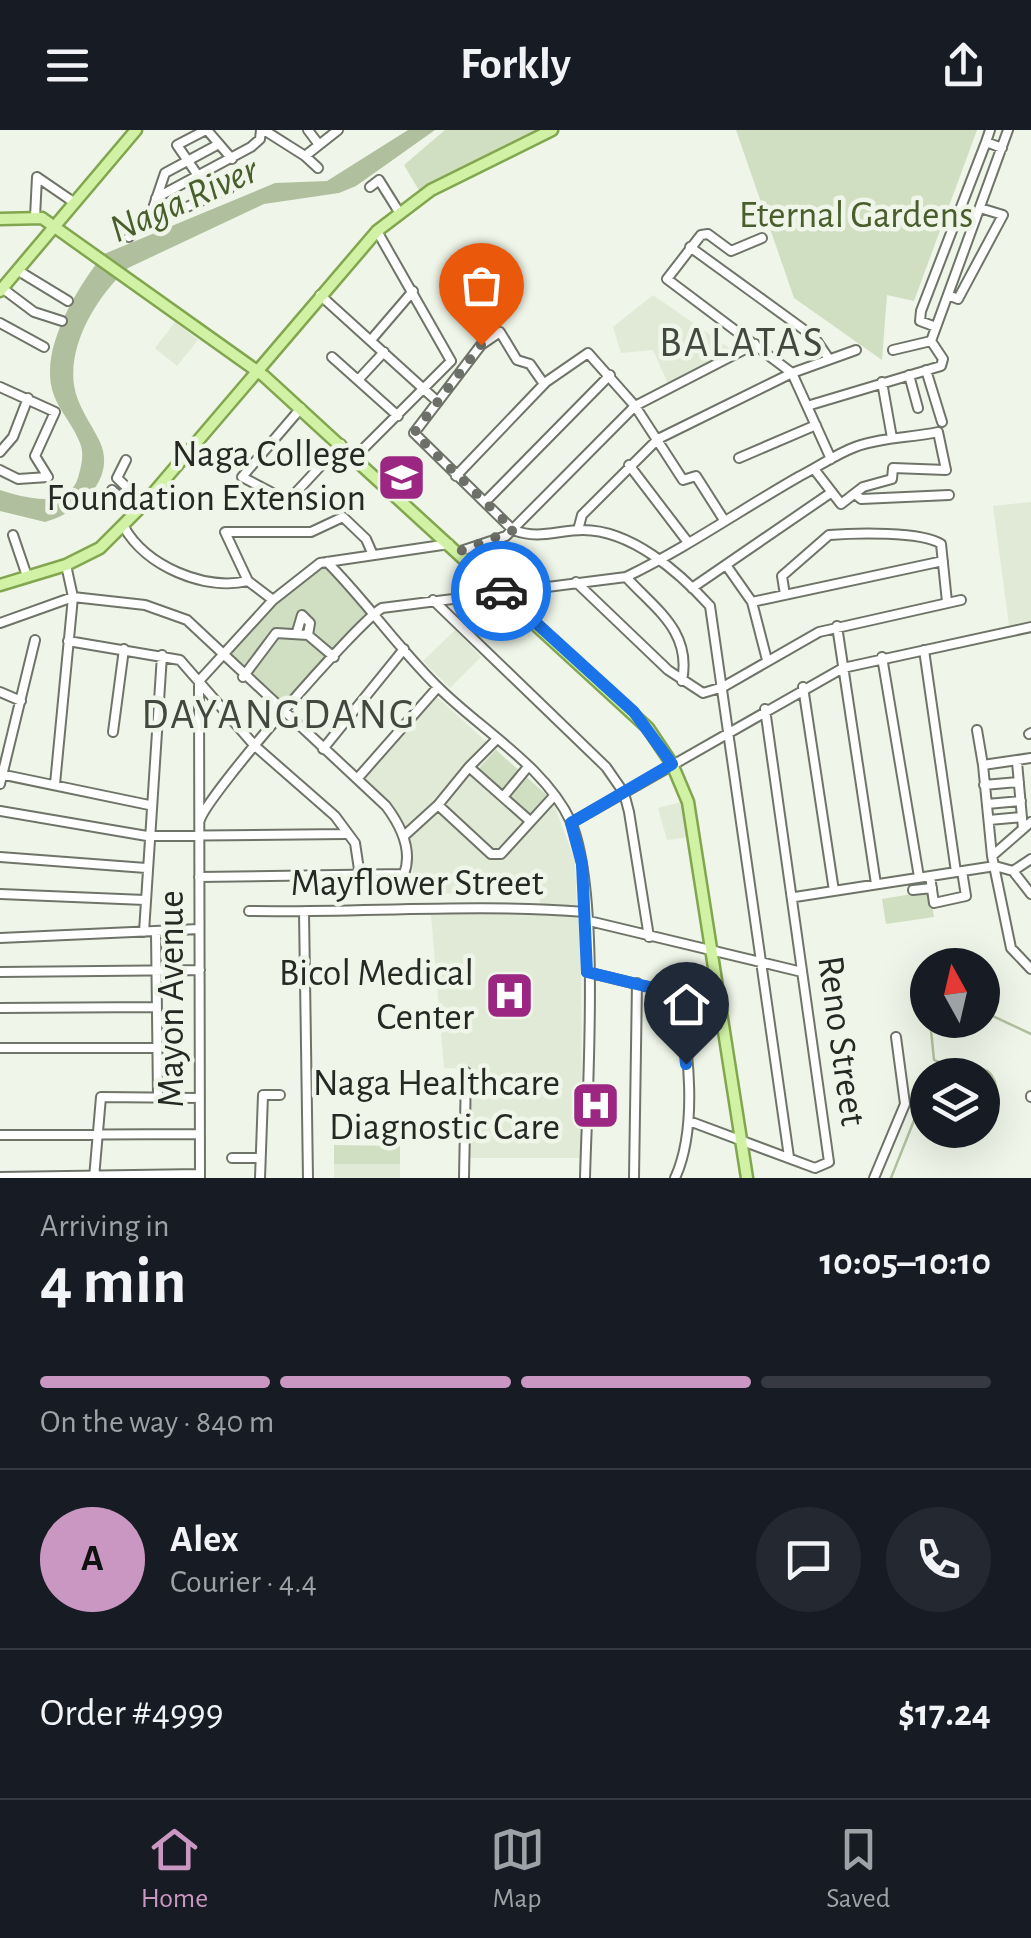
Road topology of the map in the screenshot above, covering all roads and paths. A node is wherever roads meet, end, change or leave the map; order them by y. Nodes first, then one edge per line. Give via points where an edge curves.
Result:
1 (136, 130) edge
2 (207, 130) edge
3 (262, 130) edge
4 (308, 130) edge
5 (338, 130) edge
6 (552, 130) edge
7 (990, 130) edge
8 (1008, 130) edge
9 (316, 142) junction
10 (986, 142) junction
11 (219, 144) junction
12 (1002, 148) junction
13 (304, 156) junction
14 (187, 159) junction
15 (232, 159) junction
16 (318, 168) dead end
17 (202, 176) junction
18 (370, 186) dead end
19 (230, 189) dead end
20 (212, 196) junction
21 (156, 198) junction
22 (72, 201) junction
23 (960, 208) junction
24 (979, 211) junction
25 (175, 212) dead end
26 (398, 212) junction
27 (35, 217) junction
28 (0, 219) edge
29 (53, 225) junction
30 (973, 225) junction
31 (377, 230) junction
32 (995, 232) junction
33 (130, 237) dead end
34 (762, 238) dead end
35 (690, 247) junction
36 (962, 256) junction
37 (978, 263) junction
38 (16, 270) junction
39 (957, 272) junction
40 (970, 278) junction
41 (931, 284) junction
42 (1, 289) edge
43 (413, 290) junction
44 (948, 293) junction
45 (320, 295) junction
46 (68, 301) dead end
47 (62, 321) dead end
48 (0, 322) edge
49 (936, 327) junction
50 (371, 340) junction
51 (930, 341) junction
52 (755, 344) junction
53 (44, 347) dead end
54 (856, 350) dead end
55 (892, 350) dead end
56 (384, 352) junction
57 (332, 357) dead end
58 (830, 359) junction
59 (926, 370) junction
60 (258, 371) junction
61 (792, 374) junction
62 (610, 375) junction
63 (908, 376) junction
64 (358, 380) junction
65 (882, 382) junction
66 (544, 384) junction
67 (0, 388) edge
68 (424, 389) junction
69 (28, 398) junction
70 (438, 402) junction
71 (636, 406) junction
72 (807, 406) junction
73 (300, 408) junction
74 (918, 408) dead end
75 (398, 416) junction
76 (942, 422) dead end
77 (816, 425) junction
78 (892, 438) junction
79 (658, 439) junction
80 (341, 444) junction
81 (0, 452) edge
82 (355, 457) junction
83 (739, 458) dead end
84 (126, 460) dead end
85 (831, 460) junction
86 (629, 465) junction
87 (814, 469) junction
88 (0, 470) edge
89 (456, 476) junction
90 (112, 490) dead end
91 (832, 492) junction
92 (856, 494) junction
93 (949, 495) dead end
94 (485, 502) junction
95 (140, 508) junction
96 (724, 520) junction
97 (124, 527) junction
98 (514, 530) junction
99 (578, 530) junction
100 (13, 535) dead end
101 (687, 541) junction
102 (453, 548) junction
103 (373, 555) junction
104 (343, 560) junction
105 (658, 561) junction
106 (943, 561) junction
107 (327, 562) junction
108 (66, 565) junction
109 (726, 565) junction
110 (336, 572) junction
111 (27, 576) junction
112 (626, 576) junction
113 (248, 580) junction
114 (576, 582) junction
115 (0, 585) edge
116 (692, 588) junction
117 (502, 592) junction
118 (785, 595) junction
119 (73, 597) junction
120 (273, 600) junction
121 (433, 600) junction
122 (961, 600) dead end
123 (752, 602) junction
124 (947, 602) junction
125 (372, 614) junction
126 (0, 623) edge
127 (837, 626) junction
128 (1029, 628) edge
129 (297, 632) junction
130 (308, 635) junction
131 (35, 640) dead end
132 (68, 642) junction
133 (124, 649) junction
134 (404, 649) junction
135 (924, 650) junction
136 (162, 654) junction
137 (220, 654) junction
138 (334, 657) junction
139 (882, 657) junction
140 (766, 660) junction
141 (844, 668) junction
142 (243, 676) junction
143 (199, 681) junction
144 (682, 681) junction
145 (723, 687) junction
146 (803, 687) junction
147 (438, 688) junction
148 (0, 692) edge
149 (21, 701) junction
150 (765, 710) junction
151 (284, 714) junction
152 (728, 730) junction
153 (978, 730) dead end
154 (113, 732) dead end
155 (0, 736) edge
156 (496, 740) junction
157 (12, 741) junction
158 (255, 746) junction
159 (324, 749) junction
160 (1031, 758) edge
161 (1016, 762) junction
162 (672, 764) junction
163 (983, 766) junction
164 (468, 767) junction
165 (528, 768) junction
166 (1, 778) edge
167 (357, 779) junction
168 (1019, 782) junction
169 (54, 784) junction
170 (984, 786) junction
171 (624, 793) junction
172 (554, 796) junction
173 (504, 798) junction
174 (1021, 800) junction
175 (149, 804) junction
176 (987, 804) junction
177 (438, 805) junction
178 (0, 811) edge
179 (200, 820) junction
180 (989, 820) junction
181 (530, 821) junction
182 (571, 823) junction
183 (1026, 823) edge
184 (345, 834) junction
185 (148, 836) junction
186 (199, 836) junction
187 (404, 836) junction
188 (992, 856) junction
189 (0, 858) edge
190 (1031, 859) edge
191 (995, 866) junction
192 (146, 868) junction
193 (959, 871) junction
194 (1014, 871) junction
195 (360, 876) junction
196 (930, 876) junction
197 (198, 877) junction
198 (919, 878) junction
199 (876, 884) junction
200 (932, 888) junction
201 (913, 890) dead end
202 (834, 891) junction
203 (0, 894) edge
204 (1031, 894) edge
205 (795, 897) junction
206 (145, 900) junction
207 (249, 911) dead end
208 (304, 912) junction
209 (585, 916) junction
210 (199, 929) junction
211 (144, 932) junction
212 (156, 932) junction
213 (649, 937) junction
214 (0, 938) edge
215 (712, 953) junction
216 (762, 966) junction
217 (200, 970) junction
218 (1031, 970) edge
219 (155, 971) junction
220 (0, 972) edge
221 (587, 972) junction
222 (802, 972) junction
223 (637, 983) junction
224 (156, 1007) junction
225 (0, 1008) edge
226 (896, 1037) dead end
227 (0, 1048) edge
228 (156, 1048) junction
229 (466, 1072) dead end
230 (280, 1095) dead end
231 (158, 1096) junction
232 (200, 1098) junction
233 (689, 1121) junction
234 (200, 1134) junction
235 (0, 1135) edge
236 (96, 1135) junction
237 (739, 1138) junction
238 (789, 1157) junction
239 (232, 1158) dead end
240 (260, 1158) junction
241 (200, 1176) edge
242 (94, 1177) edge
243 (0, 1178) edge
244 (260, 1178) edge
245 (308, 1178) edge
246 (464, 1178) edge
247 (584, 1178) edge
248 (634, 1178) edge
249 (675, 1178) edge
250 (744, 1178) edge
251 (874, 1178) edge

1 - 22 main road
2 - 11 street
2 - 14 street via 177,145
3 - 13 street
3 - 15 street via 260,139
4 - 9 street
5 - 9 street
6 - 26 main road
7 - 10 street
8 - 12 street
9 - 13 street
10 - 12 street
10 - 23 street
11 - 14 street
11 - 15 street
12 - 24 street
13 - 16 street
14 - 17 street
14 - 21 street via 163,175
15 - 17 street
17 - 20 street
17 - 21 street
18 - 26 street via 379,180
19 - 20 street
20 - 25 street
21 - 33 street via 149,220
22 - 27 street via 37,177
22 - 29 main road
23 - 24 street
23 - 41 street
24 - 30 street
24 - 32 street via 1002,215
26 - 31 main road
27 - 28 main road
27 - 29 main road
29 - 38 main road
29 - 60 main road
30 - 32 street
30 - 36 street
31 - 43 street
31 - 45 main road
32 - 37 street
34 - 35 street via 731,251 708,234
35 - 52 street via 667,279
35 - 58 street via 814,337
36 - 37 street
36 - 39 street
37 - 40 street
38 - 42 main road
38 - 46 street
39 - 40 street
39 - 44 street
40 - 44 street via 958,300
41 - 44 street
41 - 49 street via 919,317
42 - 47 street via 34,312
43 - 50 street
43 - 68 street via 452,361
44 - 49 street
45 - 50 street
45 - 60 main road
48 - 53 street
49 - 51 street
50 - 56 street
51 - 55 street
51 - 59 street via 944,363
52 - 61 street
52 - 71 street
54 - 58 street
56 - 64 street
56 - 68 street
57 - 64 street
58 - 61 street
59 - 63 street
59 - 76 street
60 - 73 main road
60 - 95 main road
61 - 72 street
61 - 79 street
62 - 66 street via 594,356 582,354
62 - 71 street
62 - 94 street
63 - 65 street
63 - 74 street
64 - 75 street
65 - 72 street
65 - 78 street
66 - 70 street via 530,364 517,360 500,332 481,345
66 - 89 street
67 - 69 street
68 - 70 street
68 - 75 street
69 - 81 street via 14,437
69 - 88 street via 55,412 35,456 48,474 18,479
70 - 89 street via 414,433
71 - 79 street
71 - 98 street
72 - 77 street
73 - 80 main road
73 - 80 street via 242,477 288,501
75 - 82 street
77 - 83 street
77 - 85 street
78 - 85 street
78 - 92 street via 938,432 946,470 896,467 892,479
79 - 86 street
79 - 96 street via 683,480 696,476
80 - 82 main road
82 - 102 main road
84 - 95 street via 117,478
85 - 87 street
86 - 99 street via 582,515
86 - 101 street
87 - 91 street
87 - 96 street
89 - 94 street
90 - 95 street
91 - 92 street via 841,504
91 - 109 street
92 - 93 street
94 - 98 street
95 - 97 main road
96 - 101 street
97 - 108 main road
97 - 113 street via 158,564 222,584
98 - 99 street via 530,536
98 - 102 street
99 - 105 street via 624,537
100 - 111 street
101 - 105 street
102 - 103 street
102 - 117 main road
103 - 104 street
103 - 113 street via 343,516 300,533 225,532
104 - 107 street
104 - 110 street
105 - 112 street
105 - 116 street
106 - 118 street
106 - 118 street via 941,544 932,538 829,535 782,576
106 - 124 street
107 - 110 street
107 - 120 street
108 - 111 main road
108 - 119 street
109 - 116 street
109 - 123 street
110 - 125 street
111 - 115 main road
112 - 114 street
112 - 144 street via 674,624
113 - 120 street
114 - 117 street
114 - 144 street
116 - 145 street via 710,606
117 - 121 street
117 - 162 main road via 634,712
118 - 123 street
119 - 126 street
119 - 132 street
119 - 137 street via 145,605 179,617
120 - 137 street
121 - 125 street
121 - 171 street via 606,767
122 - 124 street
123 - 140 street
124 - 127 street
125 - 134 street
125 - 138 street
127 - 140 street
127 - 141 street
128 - 135 street
129 - 130 street
129 - 130 street via 302,615 310,623
129 - 142 street via 273,635
130 - 138 street
131 - 149 street
132 - 133 street
132 - 169 street
133 - 136 street
133 - 154 street
134 - 147 street
134 - 159 street
135 - 139 street
135 - 193 street
136 - 143 street via 180,660
136 - 175 street
137 - 142 street
137 - 143 street
138 - 151 street
139 - 141 street
139 - 198 street
140 - 145 street
141 - 146 street
141 - 199 street
142 - 151 street
143 - 158 street
143 - 179 street, Mayon Avenue
144 - 145 street via 703,693
145 - 152 street
146 - 150 street
146 - 202 street
147 - 156 street
147 - 167 street
148 - 149 street
149 - 157 street
150 - 152 street
150 - 205 street, Reno Street
151 - 158 street
151 - 159 street
152 - 162 street
152 - 216 street
153 - 163 street
155 - 157 street
156 - 164 street
156 - 165 street
157 - 166 street
158 - 179 street
158 - 184 street via 334,816
159 - 167 street
160 - 161 street
161 - 163 street
161 - 168 street
162 - 171 street
162 - 215 main road via 688,802
163 - 170 street
164 - 173 street
164 - 177 street
165 - 172 street
165 - 173 street
166 - 169 street
167 - 187 street via 386,806
168 - 170 street
168 - 174 street
169 - 175 street
170 - 176 street
171 - 182 street
171 - 213 street
172 - 181 street
172 - 182 street
173 - 181 street
174 - 176 street
174 - 183 street
175 - 185 street
176 - 180 street
177 - 181 street via 491,854 508,850
177 - 187 street
178 - 185 street
179 - 186 street, Mayon Avenue
180 - 183 street
180 - 188 street
182 - 209 street
183 - 188 street
184 - 186 street
184 - 195 street via 356,843
185 - 186 street
185 - 192 street
186 - 197 street, Mayon Avenue
187 - 195 street via 404,874
188 - 191 street
189 - 192 street
190 - 194 street
191 - 193 street
191 - 194 street
191 - 218 street via 1012,948
192 - 206 street
193 - 196 street
193 - 200 street via 962,900 934,904
194 - 204 street
195 - 197 street
196 - 198 street
196 - 200 street
197 - 210 street, Mayon Avenue
198 - 199 street
199 - 202 street
200 - 201 street
202 - 205 street
203 - 206 street
205 - 222 street, Reno Street
206 - 211 street
207 - 208 street, Mayflower Street
208 - 209 street, Mayflower Street via 483,907
208 - 245 street
209 - 213 street, Mayflower Street
209 - 221 street
210 - 212 street
210 - 217 street, Mayon Avenue
211 - 212 street
211 - 214 street
212 - 219 street
213 - 215 street, Mayflower Street
215 - 216 street, Mayflower Street
215 - 237 main road
216 - 222 street, Mayflower Street
216 - 238 street
217 - 219 street
217 - 232 street, Mayon Avenue
219 - 220 street
219 - 224 street
221 - 223 street
221 - 247 street
222 - 238 street, Reno Street via 830,1156 819,1168
223 - 233 street via 678,994
223 - 248 street
224 - 225 street
224 - 228 street
226 - 251 street via 905,1104
227 - 228 street
228 - 231 street
229 - 246 street
230 - 240 street via 263,1095
231 - 232 street
231 - 236 street via 101,1097
232 - 234 street, Mayon Avenue
233 - 237 street, Reno Street
233 - 249 street
234 - 236 street
234 - 241 street, Mayon Avenue
235 - 236 street
236 - 242 street
237 - 238 street, Reno Street
237 - 250 main road
239 - 240 street
240 - 244 street
241 - 242 street
242 - 243 street

